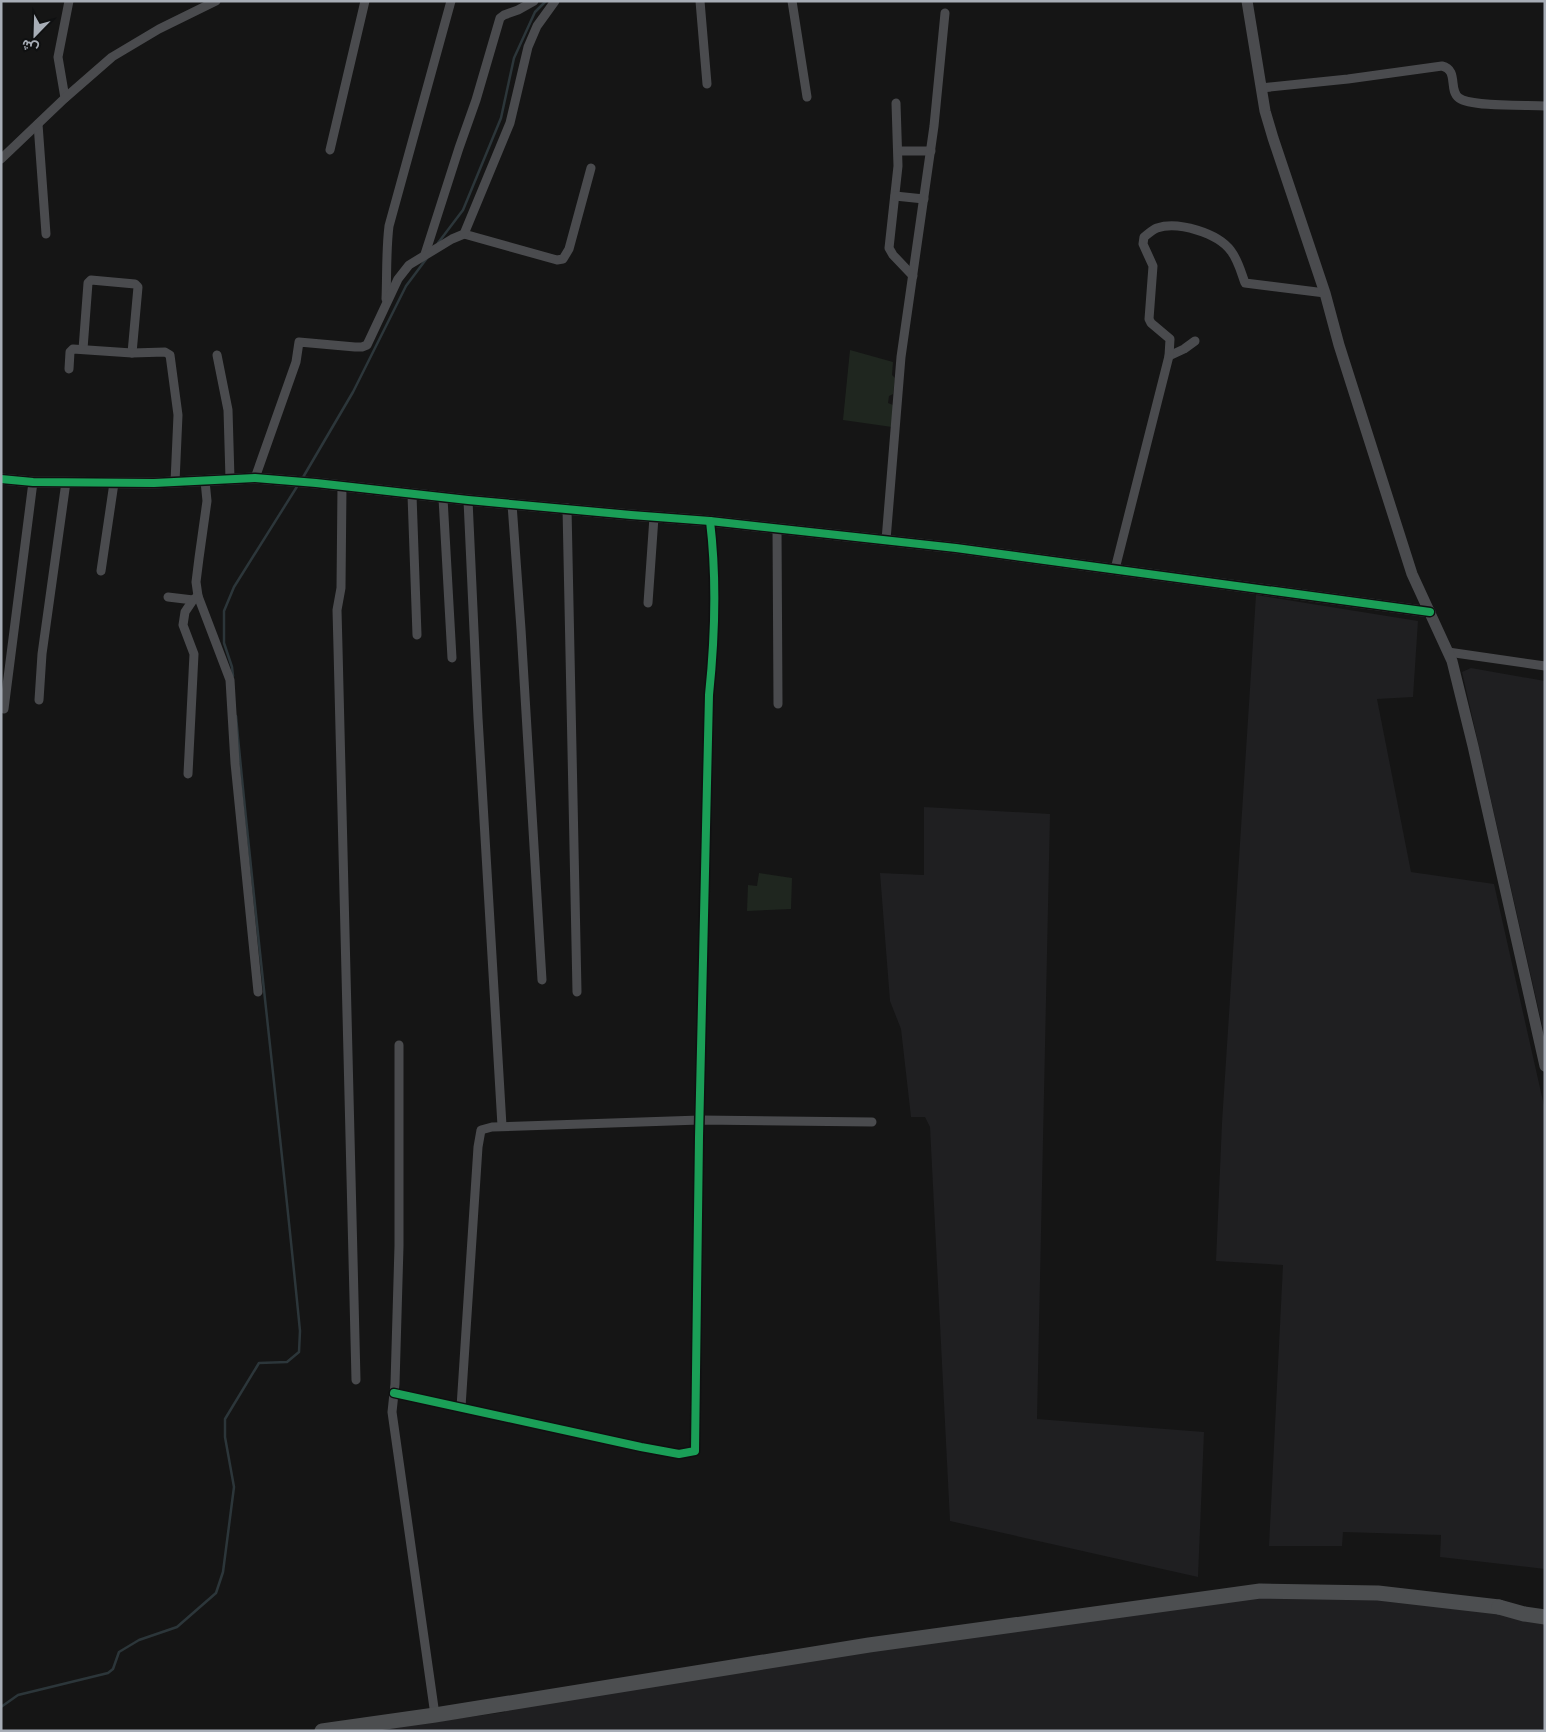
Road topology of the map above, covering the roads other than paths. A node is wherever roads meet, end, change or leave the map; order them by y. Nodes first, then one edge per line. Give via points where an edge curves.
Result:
1 (69, 1) edge
2 (216, 1) edge
3 (365, 1) edge
4 (451, 1) edge
5 (534, 1) edge
6 (555, 1) edge
7 (700, 1) edge
8 (792, 1) edge
9 (1247, 1) edge
10 (945, 13) dead end
11 (707, 84) dead end
12 (1261, 88) junction
13 (65, 98) junction
14 (807, 98) dead end
15 (896, 103) dead end
16 (1545, 106) edge
17 (38, 124) junction
18 (330, 150) dead end
19 (898, 151) junction
20 (931, 151) junction
21 (1, 159) edge
22 (591, 168) dead end
23 (895, 196) junction
24 (924, 199) junction
25 (46, 234) dead end
26 (464, 234) junction
27 (425, 254) junction
28 (913, 276) junction
29 (1325, 294) junction
30 (385, 304) junction
31 (1195, 341) dead end
32 (83, 349) junction
33 (132, 354) junction
34 (218, 355) dead end
35 (1170, 356) junction
36 (69, 369) dead end
37 (255, 478) junction
38 (1, 479) edge
39 (230, 479) junction
40 (205, 481) junction
41 (33, 482) junction
42 (66, 482) junction
43 (175, 482) junction
44 (114, 483) junction
45 (342, 486) junction
46 (412, 495) junction
47 (443, 498) junction
48 (468, 500) junction
49 (512, 504) junction
50 (566, 508) junction
51 (654, 517) junction
52 (710, 520) junction
53 (777, 528) junction
54 (886, 540) junction
55 (1115, 569) junction
56 (101, 571) dead end
57 (168, 597) dead end
58 (195, 598) junction
59 (648, 603) dead end
60 (1430, 612) junction
61 (418, 635) dead end
62 (1448, 652) junction
63 (452, 658) dead end
64 (1545, 666) edge
65 (39, 700) dead end
66 (778, 704) dead end
67 (4, 709) dead end
68 (188, 774) dead end
69 (542, 980) dead end
70 (258, 992) dead end
71 (577, 992) dead end
72 (399, 1044) dead end
73 (1545, 1066) edge
74 (700, 1120) junction
75 (872, 1122) dead end
76 (502, 1126) junction
77 (356, 1380) dead end
78 (394, 1393) junction
79 (461, 1407) junction
80 (1500, 1607) junction
81 (1545, 1608) edge
82 (1545, 1617) edge
83 (435, 1714) junction
84 (322, 1731) edge

1 - 13 street via 58,57
2 - 13 street via 112,57
3 - 18 street
4 - 30 street via 389,226
5 - 27 street via 500,18
6 - 26 street via 537,26 528,47 510,122
7 - 11 street
8 - 14 street
9 - 12 street
10 - 20 street
12 - 16 street via 1442,66 1451,72 1454,94 1460,100
12 - 29 street via 1273,138
13 - 17 street
15 - 19 street
17 - 21 street
17 - 25 street
19 - 20 street
19 - 23 street
20 - 24 street
22 - 26 street via 569,250 563,259
23 - 24 street
23 - 28 street via 889,248
24 - 28 street
26 - 27 street
27 - 30 street via 408,264
28 - 54 street via 901,357
29 - 35 street via 1246,283 1231,250 1216,238 1182,226 1155,228 1144,237 1143,244 1153,266 1149,319 1170,339
29 - 60 street via 1412,574
30 - 37 street via 371,338 362,347 299,342 296,362
31 - 35 street
32 - 33 street
32 - 33 street via 88,283 91,280 136,284
32 - 36 street via 73,348 70,352
33 - 43 street via 165,352 170,356 178,415
34 - 39 street via 228,410
35 - 55 street
37 - 39 street
37 - 45 street
38 - 41 street
39 - 40 street
40 - 43 street
40 - 58 street via 207,501
41 - 42 street
41 - 67 street
42 - 44 street
42 - 65 street via 42,654
43 - 44 street
44 - 56 street
45 - 46 street
45 - 77 street via 338,648
46 - 47 street
46 - 61 street
47 - 48 street
47 - 63 street
48 - 49 street
48 - 76 street
49 - 50 street
49 - 69 street
50 - 51 street
50 - 71 street
51 - 52 street
51 - 59 street
52 - 53 street
52 - 74 street via 714,554 714,648 709,695
53 - 54 street
53 - 66 street
54 - 55 street
55 - 60 street
57 - 58 street
58 - 68 street via 185,612 183,625 194,654
58 - 70 street via 230,680
60 - 62 street
62 - 64 street
62 - 73 street via 1473,746
72 - 78 street via 399,1246
74 - 75 street
74 - 76 street
74 - 79 street via 695,1451 679,1454
76 - 79 street via 481,1130 478,1147
78 - 79 street
78 - 83 street via 392,1412
80 - 81 main road
80 - 82 main road
80 - 83 main road via 1378,1593 1260,1590 869,1645
83 - 84 main road

